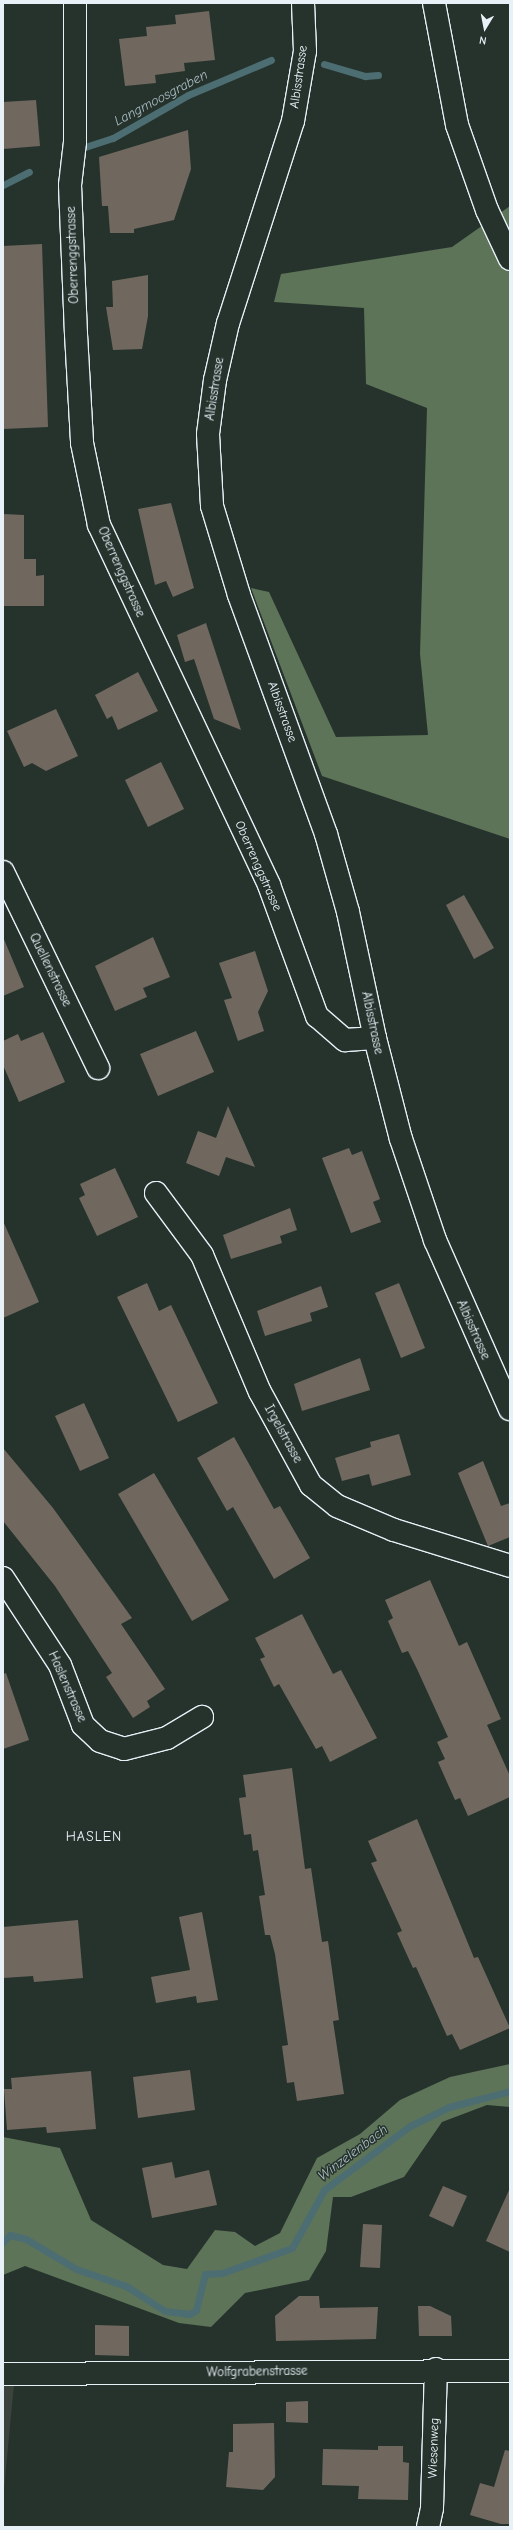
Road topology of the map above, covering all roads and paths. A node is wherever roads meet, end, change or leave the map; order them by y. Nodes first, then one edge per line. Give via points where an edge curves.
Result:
1 (75, 3) edge
2 (303, 3) edge
3 (434, 3) edge
4 (510, 259) edge
5 (3, 872) edge
6 (375, 1038) junction
7 (98, 1068) dead end
8 (156, 1193) dead end
9 (510, 1409) edge
10 (510, 1566) edge
11 (3, 1578) edge
12 (202, 1717) dead end
13 (436, 2369) junction
14 (510, 2371) edge
15 (3, 2374) edge
16 (428, 2527) edge

1 - 6 street, Oberrenggstrasse via 75,142 70,185 76,334 82,443 99,525 269,885 317,1016 345,1040
2 - 6 street, Albisstrasse via 305,51 300,84 292,121 228,323 215,380 208,434 208,471 212,506 239,595 326,834 348,912
3 - 4 street via 457,125 487,210
5 - 7 street, Quellenstrasse
6 - 9 street, Albisstrasse via 401,1139 435,1240
8 - 10 street, Irgelstrasse via 202,1255 260,1392 311,1485 337,1506 394,1530
11 - 12 street, Haslenstrasse via 60,1665 83,1725 100,1741 124,1748 167,1738
13 - 14 street, Wolfgrabenstrasse
13 - 15 street, Wolfgrabenstrasse
13 - 16 street, Wiesenweg via 432,2508

